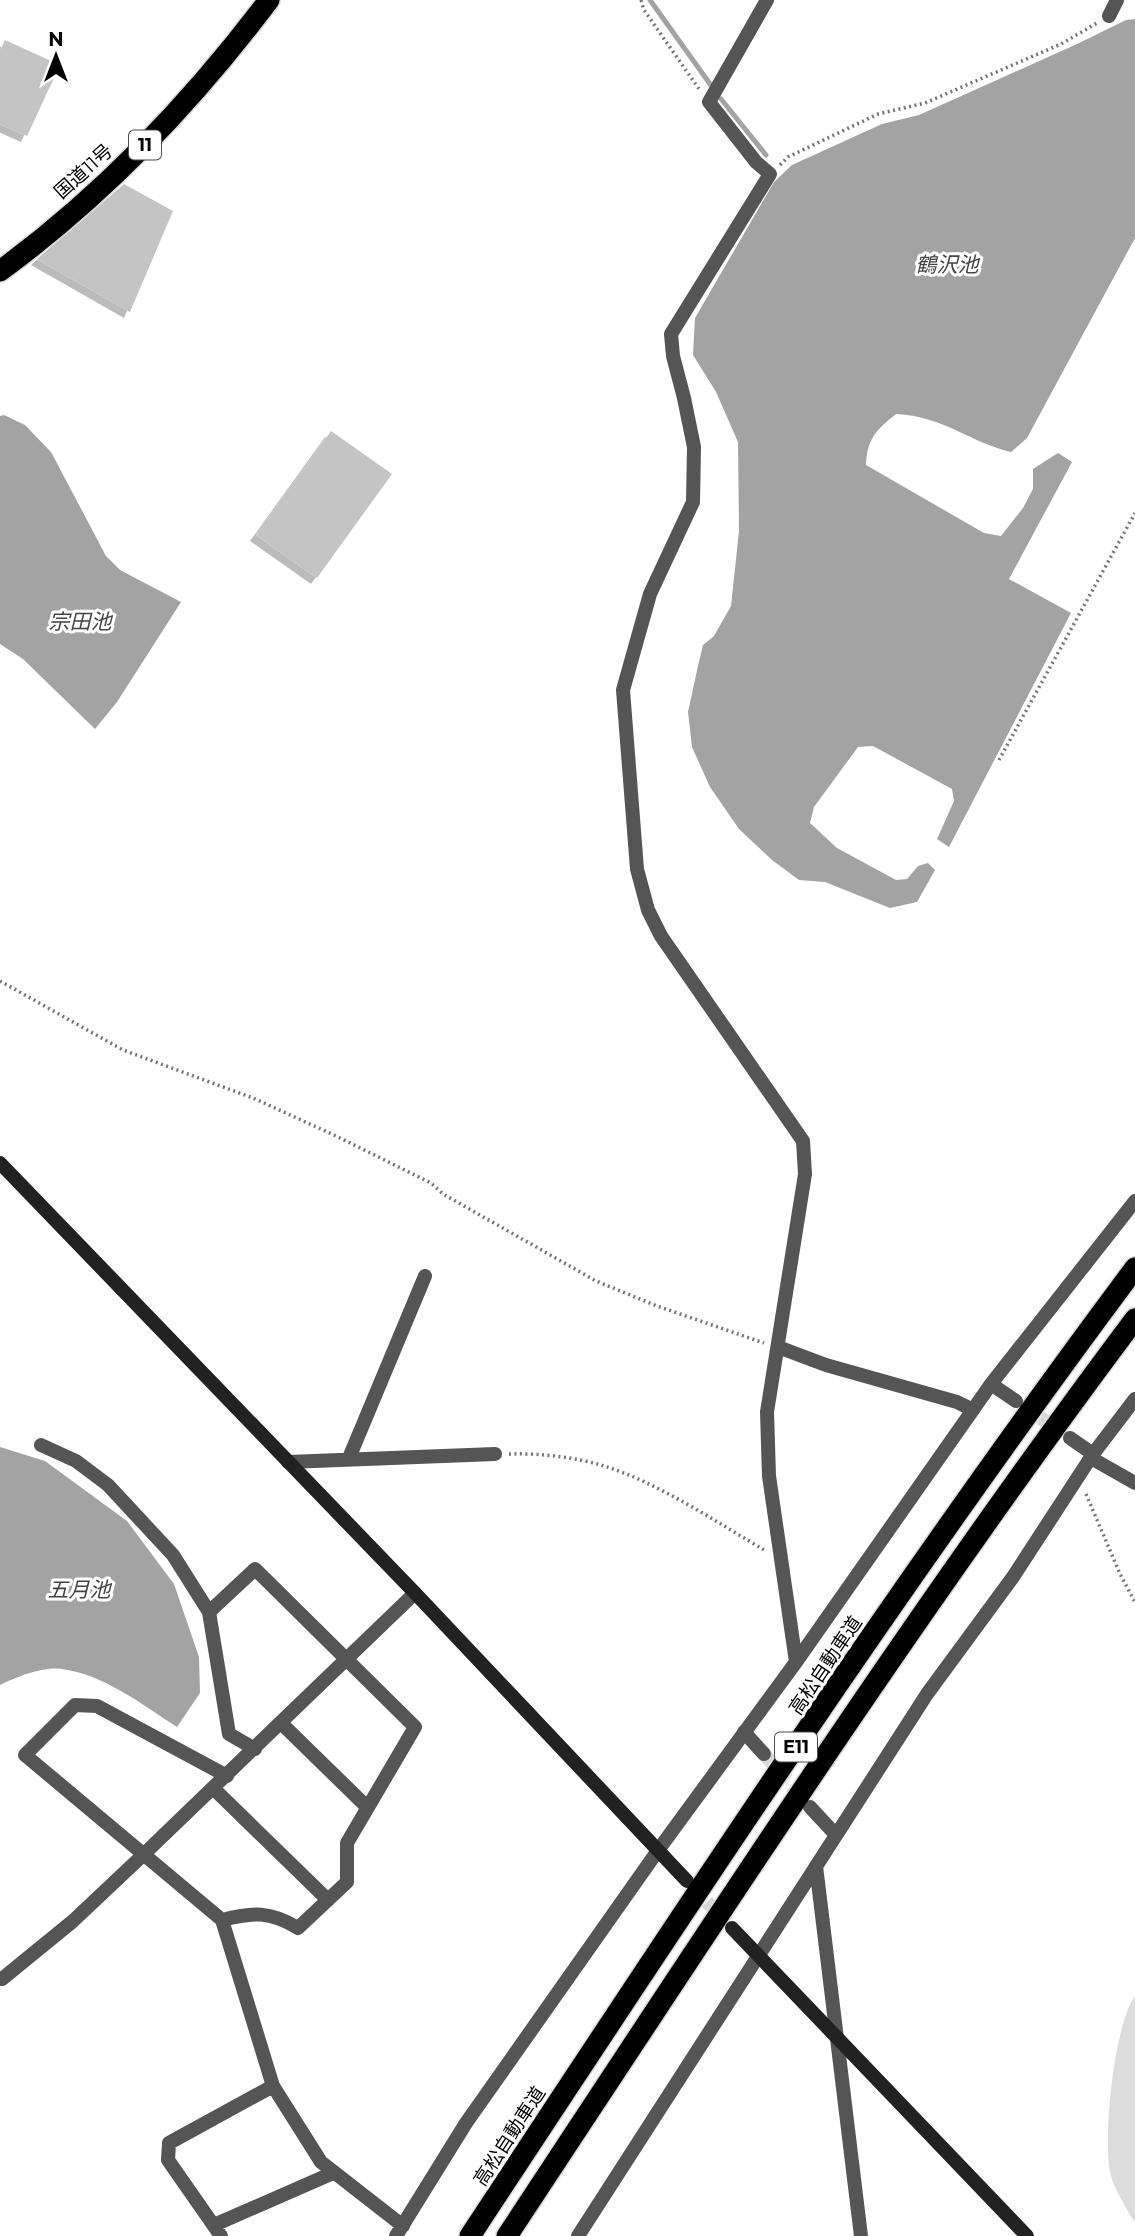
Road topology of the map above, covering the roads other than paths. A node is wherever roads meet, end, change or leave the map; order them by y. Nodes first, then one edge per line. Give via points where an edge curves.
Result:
1 (270, 0) edge
2 (767, 0) edge
3 (1117, 0) edge
4 (1109, 16) road end
5 (0, 271) edge
6 (0, 1163) edge
7 (1135, 1201) edge
8 (1135, 1268) edge
9 (425, 1276) dead end
10 (1135, 1319) edge
11 (778, 1348) junction
12 (991, 1384) junction
13 (1135, 1399) edge
14 (1016, 1401) tunnel mouth
15 (972, 1410) junction
16 (1070, 1438) tunnel mouth
17 (40, 1445) dead end
18 (495, 1454) road end
19 (1092, 1456) junction
20 (349, 1458) junction
21 (288, 1462) junction
22 (1135, 1483) edge
23 (415, 1593) junction
24 (209, 1612) junction
25 (347, 1658) junction
26 (796, 1661) junction
27 (281, 1723) junction
28 (744, 1732) junction
29 (254, 1749) junction
30 (764, 1754) tunnel mouth
31 (227, 1776) junction
32 (214, 1789) junction
33 (368, 1807) junction
34 (810, 1807) tunnel mouth
35 (836, 1835) junction
36 (659, 1849) junction
37 (144, 1856) junction
38 (816, 1866) junction
39 (687, 1881) tunnel mouth
40 (328, 1900) junction
41 (222, 1920) junction
42 (732, 1928) tunnel mouth
43 (759, 1955) junction
44 (2, 1979) dead end
45 (838, 2037) junction
46 (273, 2086) junction
47 (333, 2173) junction
48 (218, 2231) edge
49 (400, 2231) edge
50 (470, 2236) edge
51 (507, 2236) edge
52 (578, 2236) edge
53 (861, 2236) edge
54 (1027, 2236) edge

1 - 5 highway, 国道11号 / 11 via 130,160
2 - 11 street via 709,102 769,174 671,334 694,447 692,502 650,594 623,690 638,869 648,911 803,1141 805,1174
3 - 4 street
6 - 21 street
7 - 12 street
8 - 50 highway, 高松自動車道 / E11 via 920,1565
9 - 20 street
10 - 51 highway, E11 via 938,1591
11 - 15 street
11 - 26 street via 767,1412 769,1476
12 - 14 street
12 - 15 street
13 - 19 street
15 - 26 street
16 - 19 street
17 - 24 street via 76,1461 132,1508 173,1555
18 - 20 street
19 - 22 street
19 - 35 street
20 - 21 street
21 - 23 street
23 - 25 street
23 - 36 street
24 - 25 street via 255,1569
24 - 29 street via 229,1734
25 - 27 street
25 - 33 street via 415,1727
26 - 28 street
27 - 29 street
27 - 33 street
28 - 30 street
28 - 36 street
29 - 31 street
31 - 32 street
31 - 37 street via 97,1706 75,1705 24,1755
32 - 37 street
32 - 40 street
33 - 40 street via 347,1843 347,1882
34 - 35 street
35 - 38 street
36 - 39 street
36 - 49 street via 466,2123
37 - 41 street
37 - 44 street
38 - 43 street
38 - 45 street
40 - 41 street via 298,1928 282,1919 254,1914
41 - 46 street
42 - 43 street
43 - 45 street
43 - 52 street
45 - 53 street
45 - 54 street
46 - 47 street via 321,2162
46 - 48 street via 169,2143 168,2160
47 - 48 street
47 - 49 street

